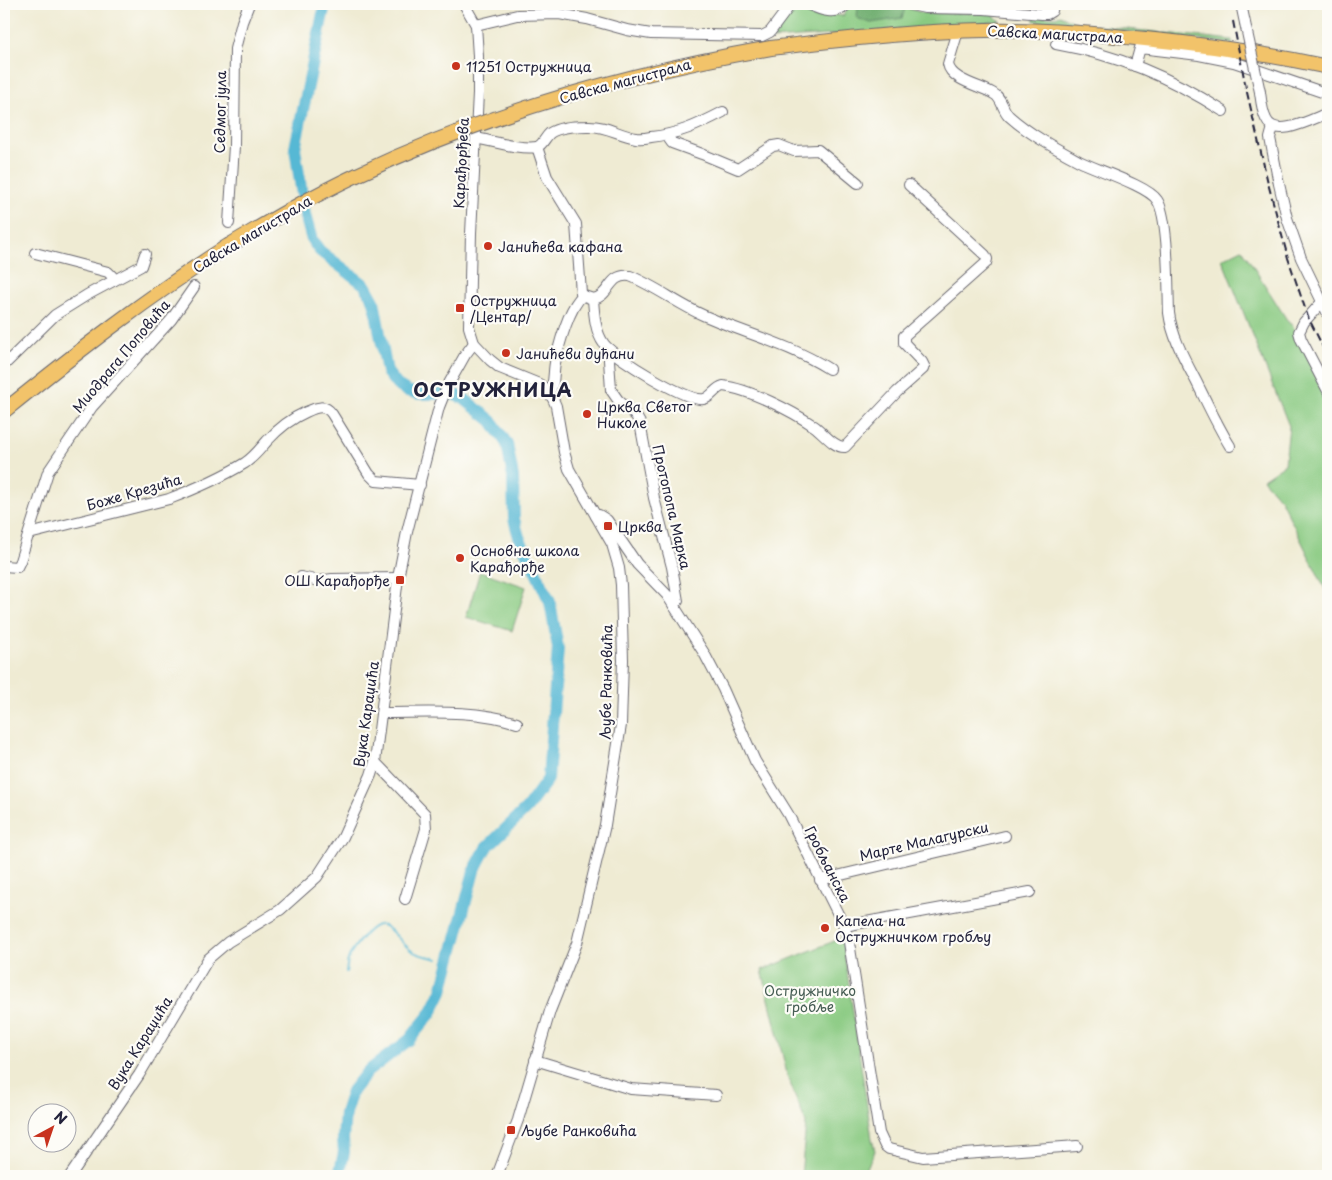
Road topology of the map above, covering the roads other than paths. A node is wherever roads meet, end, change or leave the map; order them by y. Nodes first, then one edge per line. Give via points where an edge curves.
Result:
1 (249, 4) edge
2 (464, 4) edge
3 (791, 4) edge
4 (807, 4) edge
5 (846, 4) edge
6 (907, 4) edge
7 (1053, 4) edge
8 (1241, 4) edge
9 (476, 25) junction
10 (958, 31) junction
11 (1072, 32) junction
12 (1056, 44) dead end
13 (1140, 48) junction
14 (1135, 66) junction
15 (1328, 67) edge
16 (1328, 94) edge
17 (1223, 110) dead end
18 (723, 112) dead end
19 (1328, 113) edge
20 (1273, 127) junction
21 (667, 136) junction
22 (476, 138) junction
23 (537, 146) junction
24 (858, 183) dead end
25 (909, 184) dead end
26 (229, 223) dead end
27 (35, 253) dead end
28 (145, 254) dead end
29 (113, 281) junction
30 (194, 287) dead end
31 (583, 295) junction
32 (593, 299) junction
33 (1322, 302) junction
34 (1328, 314) edge
35 (474, 343) junction
36 (610, 350) junction
37 (4, 365) edge
38 (829, 369) dead end
39 (1328, 391) edge
40 (549, 393) junction
41 (4, 412) edge
42 (1230, 446) dead end
43 (420, 485) junction
44 (596, 516) junction
45 (29, 534) junction
46 (4, 566) edge
47 (301, 577) dead end
48 (398, 578) junction
49 (674, 606) junction
50 (382, 713) junction
51 (517, 723) dead end
52 (375, 762) junction
53 (1005, 836) dead end
54 (820, 880) junction
55 (1030, 892) dead end
56 (405, 899) dead end
57 (844, 926) junction
58 (535, 1060) junction
59 (716, 1094) dead end
60 (1077, 1146) dead end
61 (70, 1176) edge
62 (497, 1176) edge

1 - 26 street, Седмог јула via 235,49
2 - 9 street, Карађорђева
3 - 9 street via 770,32 762,36 650,34 559,14 517,15
4 - 5 street via 839,11
6 - 7 street via 925,8 1047,14 1052,11
8 - 20 street, bridge via 1265,118
9 - 22 street, Карађорђева
10 - 11 main road, Савска магистрала
10 - 41 main road, Савска магистрала, bridge via 844,38 715,58 608,83 432,142 299,204 228,246 105,331
10 - 42 street via 948,64 960,78 996,94 1006,112 1035,135 1080,161 1138,186 1157,200 1166,242 1171,324 1186,362
11 - 13 main road via 1102,42
11 - 15 main road, Савска магистрала via 1219,47
12 - 14 street via 1089,50
13 - 14 street
13 - 16 street via 1234,62
14 - 17 street via 1189,89
18 - 21 street via 690,129
19 - 20 street via 1286,128
20 - 33 street via 1270,138 1287,218
21 - 23 street via 639,139 606,128 587,126 551,133
21 - 24 street via 672,143 738,169 773,146 794,151 818,150
22 - 23 street
22 - 35 street, Карађорђева via 469,327
23 - 31 street via 547,177 576,224
25 - 36 street via 988,259 904,336 904,343 922,362 923,368 847,446 842,448 813,426 771,402 725,386 704,399 691,397
27 - 29 street via 108,272
28 - 29 street via 141,266
29 - 37 street via 55,315
30 - 45 street, Миодрага Поповића via 171,320 92,407 48,472
31 - 32 street
31 - 40 street via 567,323
32 - 36 street, Протопопа Марка via 599,334
32 - 38 street via 602,295 616,278 630,276 706,316 810,357
33 - 34 street
33 - 39 street via 1299,332
35 - 40 street via 500,368 539,384
35 - 43 street, Вука Караџића via 447,387
36 - 49 street, Протопопа Марка via 611,390 640,423 654,498 672,567 678,601
40 - 44 street, Љубе Ранковића via 556,406 570,469
43 - 45 street, Боже Крезића via 376,481 332,414 320,406 291,419 244,464 190,491
43 - 48 street, Вука Караџића
44 - 49 street, Гробљанска via 607,520 637,564
44 - 58 street, Љубе Ранковића via 612,544 620,575 621,726 582,924
45 - 46 street, Миодрага Поповића via 17,567
47 - 48 street via 319,581
48 - 50 street, Вука Караџића
49 - 54 street, Гробљанска via 724,689 746,743 788,814
50 - 51 street via 455,712
50 - 52 street, Вука Караџића
52 - 56 street via 425,814 426,829
52 - 61 street, Вука Караџића via 344,837 317,877 280,910 228,942 208,959 138,1075
53 - 54 street, Марте Малагурски
54 - 57 street, Гробљанска
55 - 57 street
57 - 60 street, Гробљанска via 879,1133 885,1146 923,1157
58 - 59 street via 631,1089
58 - 62 street, Љубе Ранковића via 518,1120

